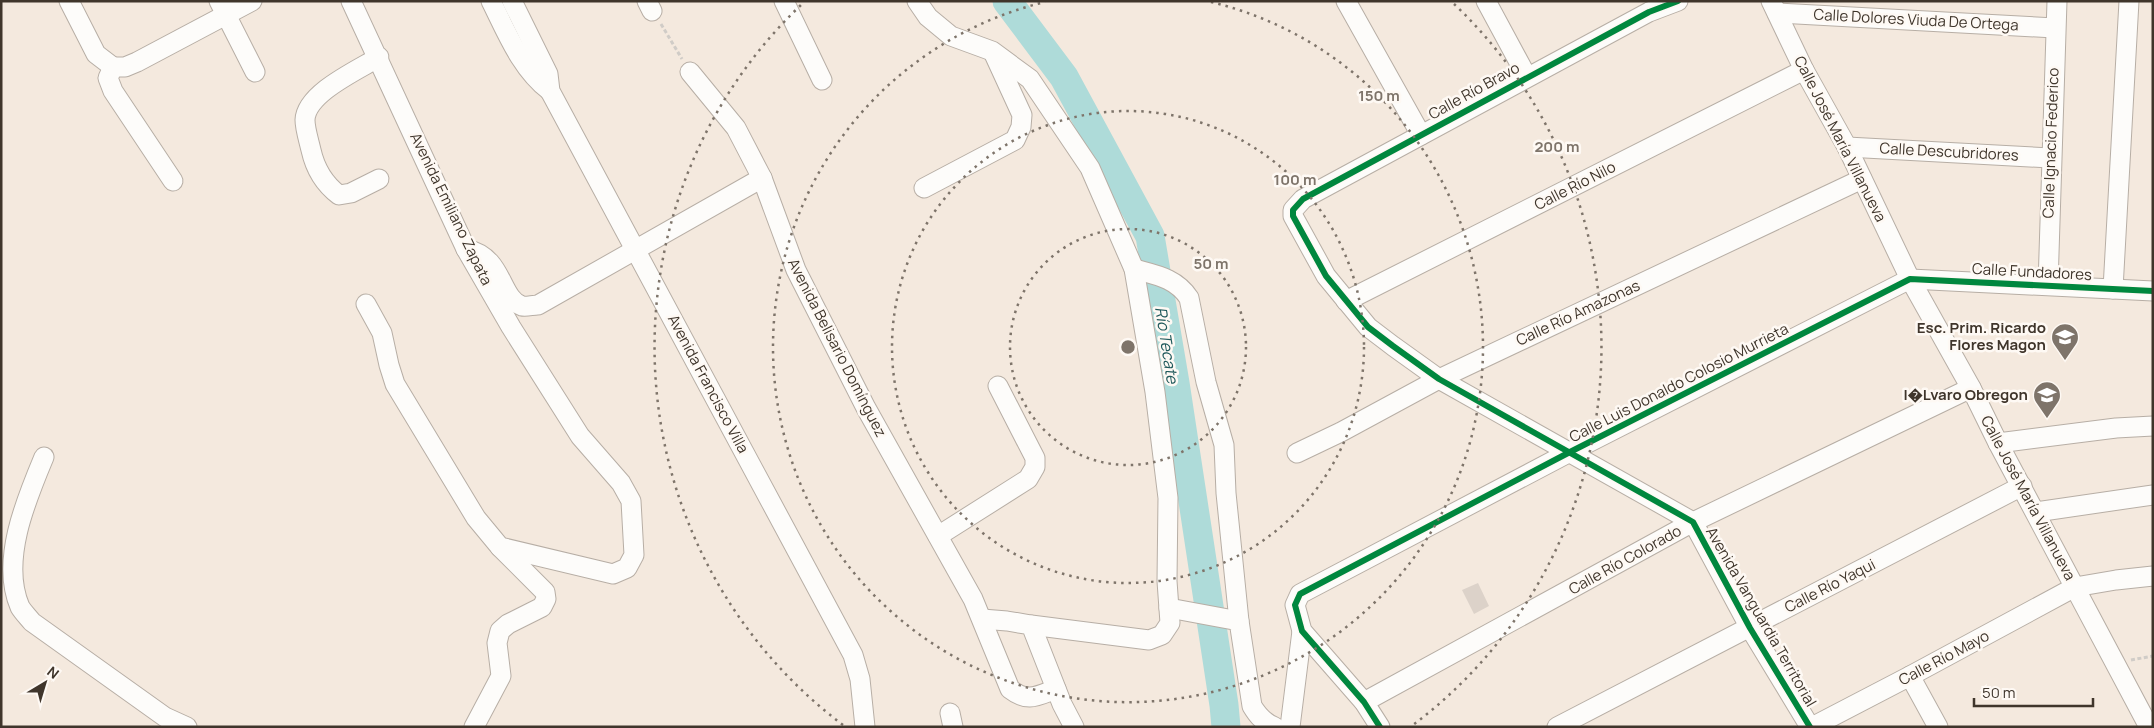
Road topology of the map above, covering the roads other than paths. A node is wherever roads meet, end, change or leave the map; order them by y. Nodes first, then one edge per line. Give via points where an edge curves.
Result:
1 (69, 1) edge
2 (252, 1) edge
3 (351, 1) edge
4 (491, 1) edge
5 (512, 1) edge
6 (784, 1) edge
7 (916, 1) edge
8 (1346, 1) edge
9 (1486, 1) edge
10 (1678, 1) edge
11 (2057, 1) edge
12 (2129, 1) edge
13 (1646, 7) edge
14 (1774, 7) edge
15 (223, 9) edge
16 (2055, 28) junction
17 (992, 51) junction
18 (379, 57) junction
19 (113, 67) junction
20 (1804, 70) junction
21 (255, 72) dead end
22 (690, 72) road end
23 (1527, 77) junction
24 (822, 80) dead end
25 (550, 92) junction
26 (1421, 135) junction
27 (1847, 147) junction
28 (2050, 158) junction
29 (762, 178) junction
30 (380, 179) dead end
31 (1862, 179) junction
32 (173, 180) dead end
33 (924, 188) dead end
34 (1293, 216) joint
35 (466, 249) junction
36 (636, 250) junction
37 (1134, 269) junction
38 (1910, 279) junction
39 (2048, 285) junction
40 (2113, 288) junction
41 (2153, 291) edge
42 (1346, 301) junction
43 (366, 304) dead end
44 (1439, 379) junction
45 (998, 386) dead end
46 (1971, 388) junction
47 (2153, 426) edge
48 (1998, 443) junction
49 (1570, 452) junction
50 (1297, 453) dead end
51 (44, 457) dead end
52 (2022, 486) junction
53 (2153, 495) edge
54 (2036, 512) junction
55 (1693, 522) junction
56 (938, 536) junction
57 (500, 547) junction
58 (6, 556) edge
59 (2153, 576) edge
60 (2075, 587) junction
61 (1169, 608) junction
62 (982, 619) junction
63 (1239, 621) junction
64 (1031, 625) junction
65 (1750, 628) junction
66 (1302, 631) junction
67 (1910, 676) junction
68 (1056, 689) junction
69 (1364, 702) junction
70 (162, 722) edge
71 (187, 727) edge
72 (474, 727) edge
73 (865, 727) edge
74 (1074, 727) edge
75 (1275, 727) edge
76 (1290, 727) edge
77 (1380, 727) edge
78 (1557, 727) edge
79 (1811, 727) edge
80 (1938, 727) edge
81 (2149, 727) edge

1 - 19 street via 96,54
2 - 15 street
3 - 18 street, Avenida Emiliano Zapata
4 - 25 street, Avenida Francisco Villa via 526,66 536,81
5 - 25 street, Avenida Francisco Villa via 548,74
6 - 24 street
7 - 17 street via 928,17 951,36
8 - 26 street
9 - 23 street
10 - 13 street, Calle Río Bravo
11 - 16 street, Calle Ignacio Federico
12 - 40 street
13 - 23 street, Calle Río Bravo
14 - 16 street, Calle Dolores Viuda De Ortega
14 - 20 street, Calle José María Villanueva
15 - 19 street via 137,62
15 - 21 street
16 - 28 street, Calle Ignacio Federico
17 - 33 street via 1022,115 1015,140
17 - 37 street via 1030,79 1090,168
18 - 30 street via 320,93 311,102 305,119 315,167 330,188 338,194 351,193
18 - 35 street, Avenida Emiliano Zapata
19 - 32 street via 108,78 113,91
20 - 27 street, Calle José María Villanueva
20 - 42 street, Calle Río Nilo
22 - 29 street, Avenida Belisario Domínguez via 736,128
23 - 26 street, Calle Río Bravo
25 - 36 street, Avenida Francisco Villa
26 - 34 street, Calle Río Bravo via 1303,199 1293,210
27 - 28 street, Calle Descubridores
27 - 31 street, Calle José María Villanueva
28 - 39 street, Calle Ignacio Federico
29 - 36 street
29 - 56 street, Avenida Belisario Domínguez via 796,270 866,408
31 - 38 street, Calle José María Villanueva
31 - 44 street, Calle Río Amazonas
34 - 42 street, Avenida Vanguardia Territorial via 1326,276
35 - 36 street via 478,251 487,258 514,301 523,306 538,305
35 - 57 street, Avenida Emiliano Zapata via 580,436 621,482 631,501 634,555 627,568 613,574
36 - 73 street, Avenida Francisco Villa via 853,655 860,679
37 - 61 street via 1156,392 1168,498
37 - 63 street via 1171,280 1189,298 1206,382 1224,445
38 - 39 street, Calle Fundadores
38 - 46 street, Calle José María Villanueva
38 - 49 street, Calle Luis Donaldo Colosio Murrieta
39 - 40 street, Calle Fundadores
40 - 41 street, Calle Fundadores
42 - 44 street, Avenida Vanguardia Territorial via 1368,326
43 - 57 street via 382,333 395,384 476,518
44 - 49 street, Avenida Vanguardia Territorial
44 - 50 street, Calle Río Amazonas
45 - 56 street via 1035,458 1035,467 1028,479
46 - 48 street, Calle José María Villanueva
46 - 55 street, Calle Río Colorado
47 - 48 street
48 - 52 street, Calle José María Villanueva
49 - 55 street, Avenida Vanguardia Territorial
49 - 66 street, Calle Luis Donaldo Colosio Murrieta via 1300,594 1295,606
51 - 58 street
52 - 54 street, Calle José María Villanueva
52 - 65 street, Calle Río Yaqui
53 - 54 street
54 - 60 street, Calle José María Villanueva
55 - 65 street, Avenida Vanguardia Territorial
55 - 69 street, Calle Río Colorado
56 - 62 street, Avenida Belisario Domínguez
57 - 72 street via 545,592 546,599 542,606 500,631 497,643 501,676
58 - 70 street via 20,608 32,622
59 - 60 street, Calle Río Mayo
60 - 67 street, Calle Río Mayo
60 - 81 street, Calle José María Villanueva
61 - 63 street
61 - 64 street via 1170,623 1162,635 1149,640
62 - 64 street
62 - 68 street, Avenida Belisario Domínguez via 1010,689 1028,699
63 - 75 street via 1252,706 1266,724
64 - 68 street
65 - 78 street, Calle Río Yaqui
65 - 79 street, Avenida Vanguardia Territorial
66 - 69 street
66 - 76 street
67 - 79 street, Calle Río Mayo
67 - 80 street
68 - 74 street
69 - 77 street
70 - 71 street

